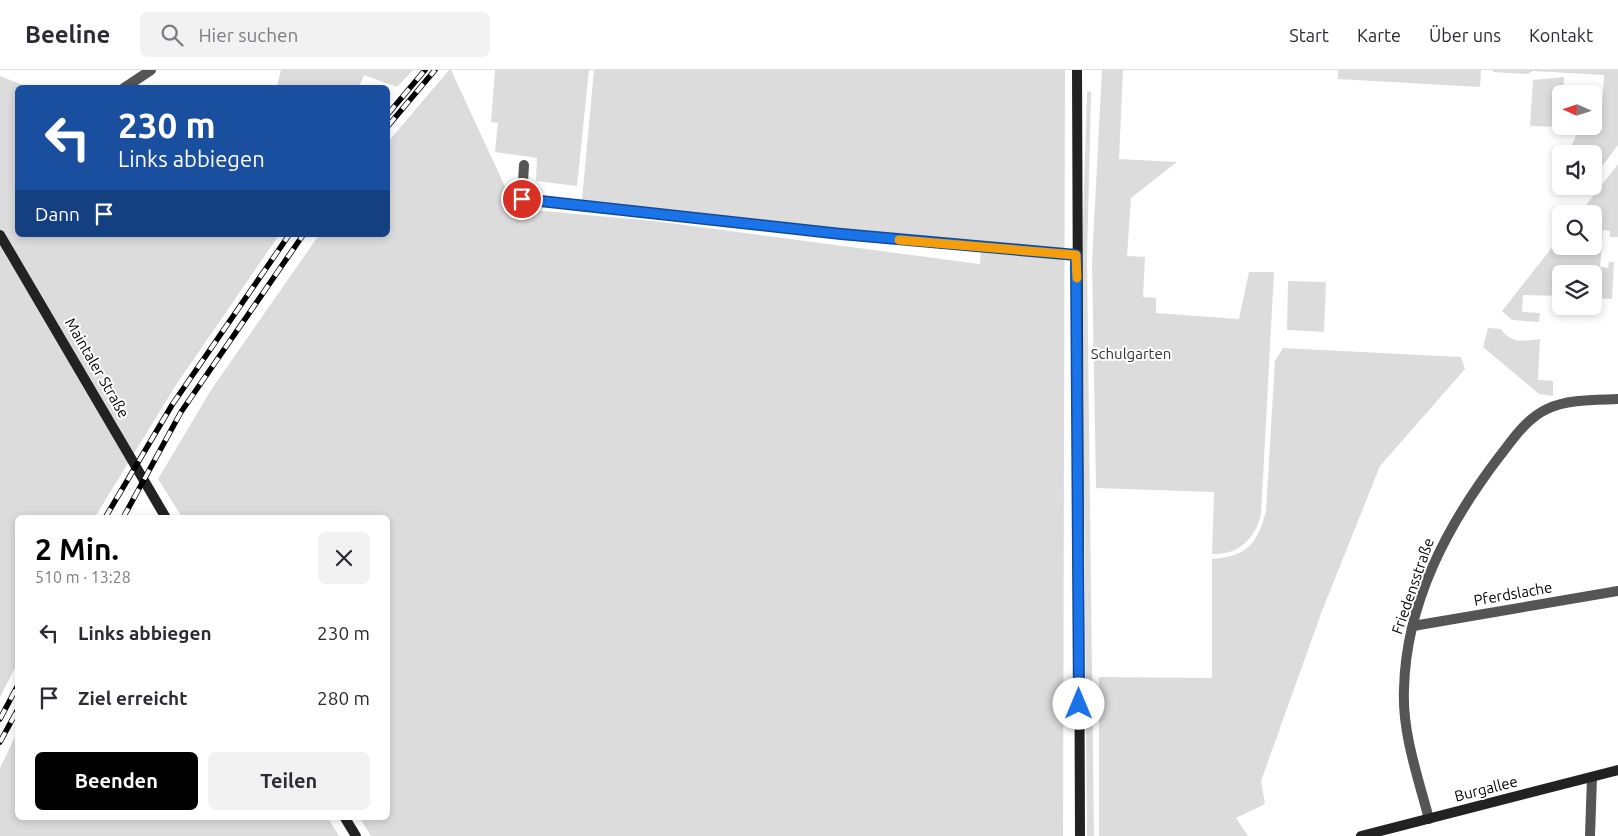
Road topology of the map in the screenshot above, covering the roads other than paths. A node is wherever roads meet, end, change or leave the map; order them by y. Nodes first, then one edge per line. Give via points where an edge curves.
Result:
1 (151, 70) edge
2 (1077, 70) edge
3 (128, 85) edge
4 (524, 165) dead end
5 (0, 235) edge
6 (1076, 255) junction
7 (1618, 399) edge
8 (164, 515) edge
9 (1618, 591) edge
10 (1412, 626) junction
11 (1618, 770) edge
12 (1592, 777) junction
13 (1429, 819) junction
14 (346, 820) edge
15 (356, 836) edge
16 (1080, 836) edge
17 (1361, 836) edge
18 (1590, 836) edge

1 - 3 street
2 - 6 main road
4 - 6 street via 522,199 841,234
5 - 8 main road, Maintaler Straße
6 - 16 main road
7 - 10 street, Friedensstraße via 1568,402 1546,409 1530,420 1482,480 1454,522 1433,566
9 - 10 street, Pferdslache
10 - 13 street, Friedensstraße via 1405,669 1405,721
11 - 12 main road, Burgallee
12 - 13 main road, Burgallee
12 - 18 street
13 - 17 main road, Burgallee
14 - 15 main road

